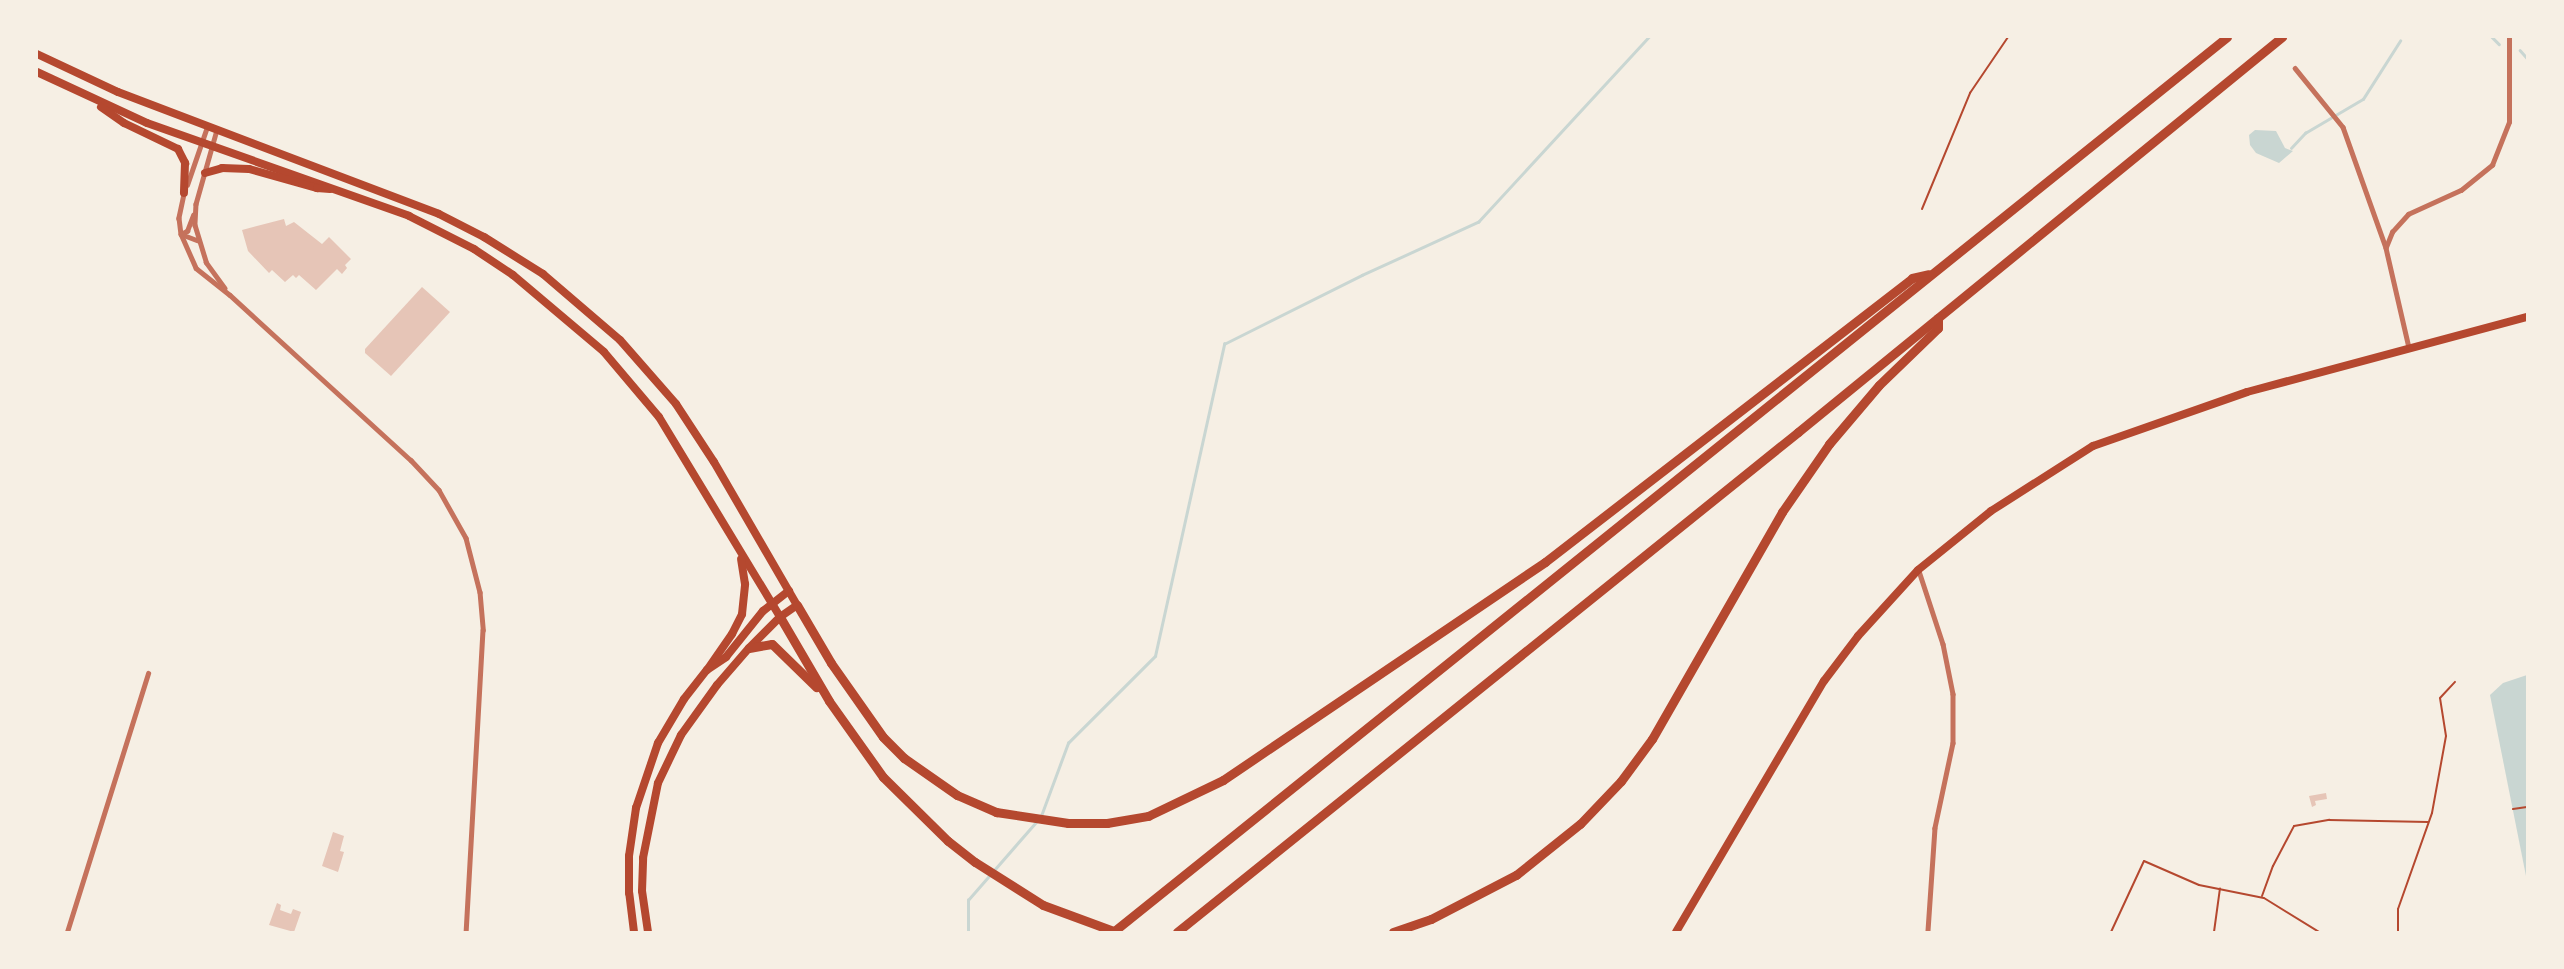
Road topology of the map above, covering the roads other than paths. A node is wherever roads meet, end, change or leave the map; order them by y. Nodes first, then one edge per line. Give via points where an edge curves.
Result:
1 (2227, 37) edge
2 (2282, 37) edge
3 (2509, 37) edge
4 (37, 54) edge
5 (2295, 68) dead end
6 (37, 72) edge
7 (90, 99) junction
8 (212, 129) junction
9 (203, 143) junction
10 (212, 146) junction
11 (205, 173) junction
12 (340, 190) junction
13 (184, 193) junction
14 (196, 204) junction
15 (181, 234) junction
16 (197, 240) junction
17 (2386, 248) junction
18 (1934, 272) junction
19 (230, 295) junction
20 (2527, 317) edge
21 (1938, 318) junction
22 (2409, 348) junction
23 (734, 540) junction
24 (1919, 570) junction
25 (789, 591) junction
26 (771, 603) junction
27 (797, 605) junction
28 (780, 617) junction
29 (749, 648) junction
30 (706, 670) junction
31 (148, 673) dead end
32 (830, 701) junction
33 (66, 932) edge
34 (466, 932) edge
35 (634, 932) edge
36 (648, 932) edge
37 (1115, 932) edge
38 (1177, 932) edge
39 (1393, 932) edge
40 (1676, 932) edge
41 (1927, 932) edge

1 - 18 highway
2 - 21 highway
3 - 17 street via 2509,122 2492,165 2461,190 2408,214 2392,232
4 - 8 main road
5 - 17 street via 2343,127
6 - 7 main road
7 - 9 main road
7 - 13 main road via 178,149 185,163
8 - 9 street
8 - 10 street
8 - 25 main road via 439,214 514,255 569,294 620,340 676,404
9 - 10 main road
9 - 13 street
10 - 11 street
10 - 12 main road
11 - 12 main road via 249,169
11 - 14 street
12 - 23 main road via 410,216 474,249 541,295 579,328 659,417
13 - 15 street
14 - 15 street via 187,231
14 - 16 street
15 - 16 street
15 - 19 street via 196,268
16 - 19 street via 205,262
17 - 22 street
18 - 27 highway via 1912,278 1545,562 1223,780 1148,816 1068,823 996,811 939,783 883,737
18 - 37 highway
19 - 34 street via 411,460 439,491 466,538 480,592 483,630
20 - 22 main road
21 - 38 highway
21 - 39 highway via 1938,328 1829,444 1782,512 1653,739 1612,790 1580,824 1516,875 1431,919
22 - 24 main road via 2247,392 2092,446 1991,511
23 - 26 main road
23 - 30 main road via 744,570 744,601 732,634
24 - 40 main road via 1858,636 1825,681
24 - 41 street via 1943,643 1953,694 1953,743 1935,828
25 - 26 main road
25 - 27 main road
26 - 28 main road
26 - 30 main road via 726,657
27 - 28 main road
28 - 29 main road
28 - 32 highway
29 - 32 highway via 772,644
29 - 36 main road via 697,712 658,783 643,858
30 - 35 main road via 662,735 639,797 629,856
31 - 33 street
32 - 37 highway via 883,777 948,841 1043,905

